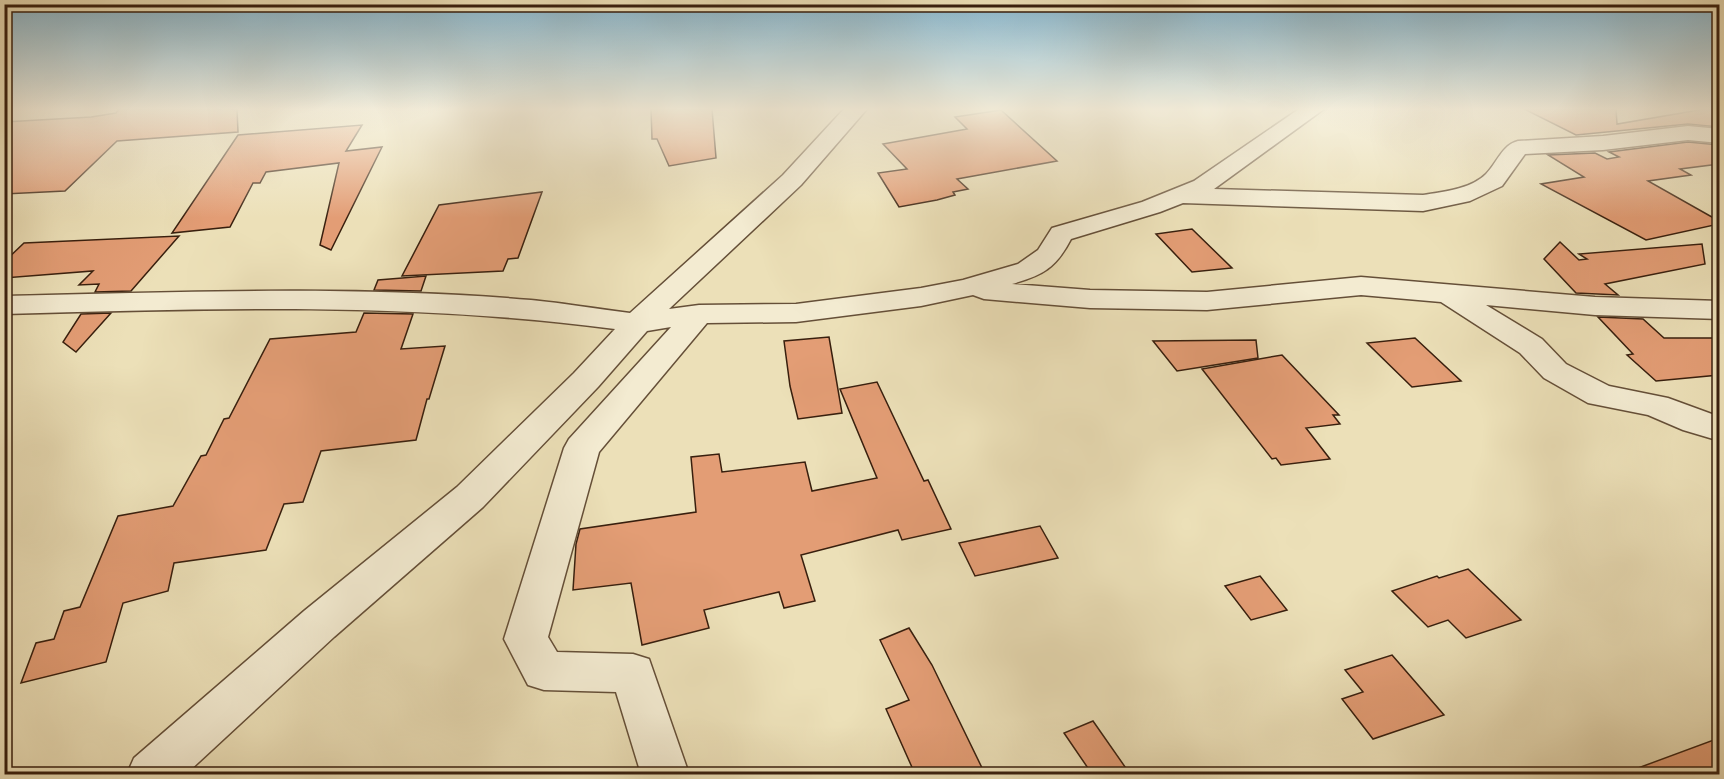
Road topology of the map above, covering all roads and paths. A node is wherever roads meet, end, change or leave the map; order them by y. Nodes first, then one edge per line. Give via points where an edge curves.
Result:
1 (823, 145) edge
2 (1261, 145) edge
3 (1563, 145) edge
4 (1174, 196) junction
5 (967, 288) junction
6 (1449, 295) junction
7 (4, 305) edge
8 (1719, 310) edge
9 (699, 314) junction
10 (637, 323) junction
11 (1719, 429) edge
12 (151, 774) edge
13 (665, 774) edge

1 - 10 street via 792,180
2 - 4 street via 1203,186
3 - 4 street via 1518,148 1493,181 1461,196 1423,203
4 - 5 street via 1151,207 1061,234 1049,255 1028,270
5 - 6 street via 1090,299 1207,302 1361,286
5 - 9 street via 796,314
6 - 8 street
6 - 11 street via 1531,346 1556,371 1600,395 1656,406
7 - 10 street via 231,299 378,301 532,309
9 - 10 street
9 - 13 street via 582,448 526,639 544,671 633,673
10 - 12 street via 470,497 319,624

